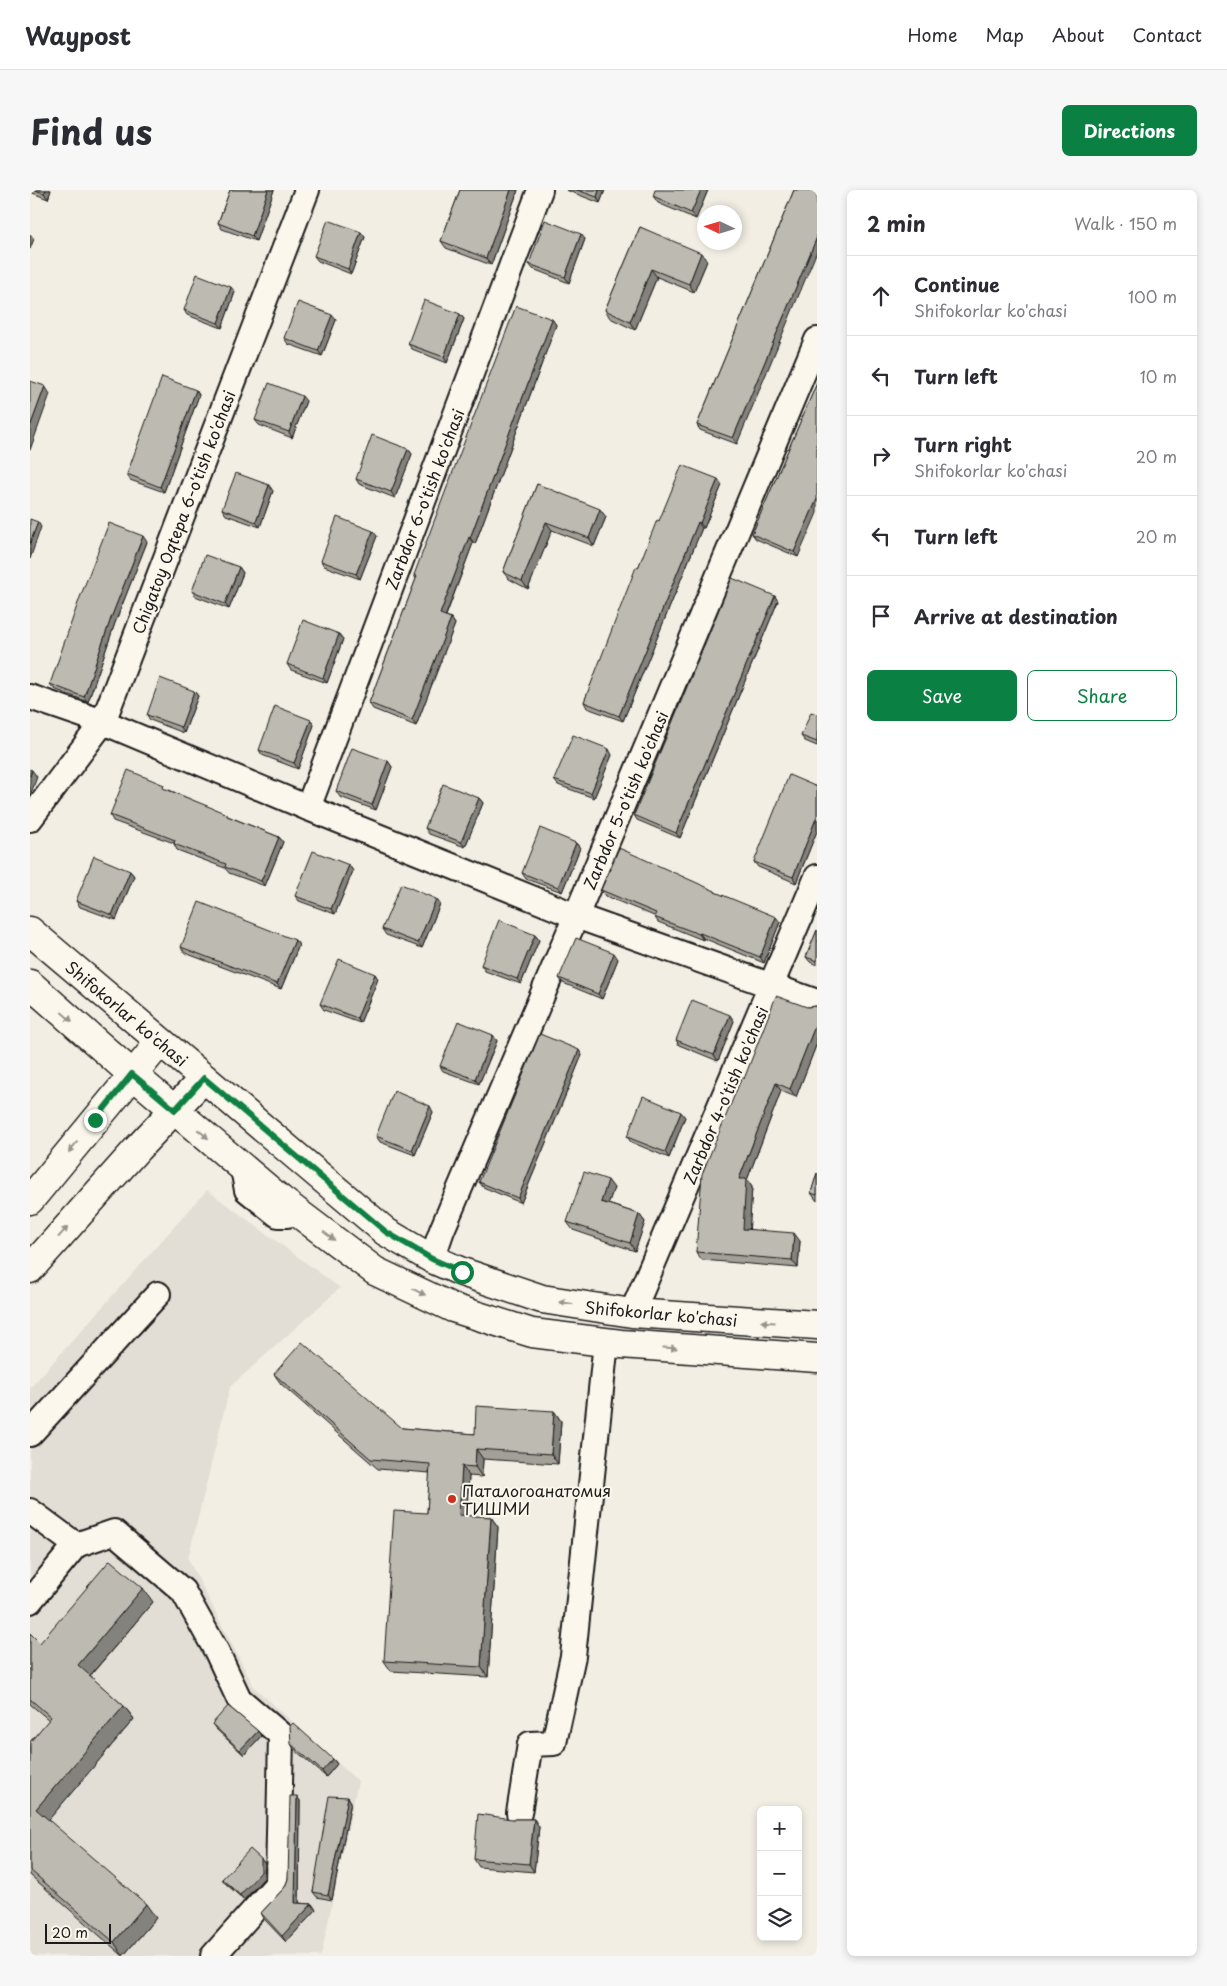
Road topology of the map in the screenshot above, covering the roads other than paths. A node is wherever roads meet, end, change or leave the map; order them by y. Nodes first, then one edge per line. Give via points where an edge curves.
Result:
1 (306, 190) edge
2 (540, 190) edge
3 (817, 340) edge
4 (30, 697) edge
5 (102, 722) junction
6 (308, 808) junction
7 (30, 819) edge
8 (817, 877) edge
9 (576, 916) junction
10 (30, 931) edge
11 (30, 984) edge
12 (772, 984) junction
13 (817, 1002) edge
14 (160, 1042) junction
15 (132, 1074) junction
16 (204, 1078) junction
17 (175, 1110) junction
18 (30, 1200) edge
19 (432, 1259) junction
20 (30, 1269) edge
21 (158, 1294) dead end
22 (632, 1313) junction
23 (817, 1325) edge
24 (606, 1342) junction
25 (817, 1358) edge
26 (30, 1434) edge
27 (30, 1511) edge
28 (76, 1545) junction
29 (30, 1601) edge
30 (519, 1813) dead end
31 (213, 1956) edge

1 - 5 street, Chigatoy Oqtepa 6-o'tish ko'chasi
2 - 6 street, Zarbdor 6-o'tish ko'chasi
3 - 9 street, Zarbdor 5-o'tish ko'chasi
4 - 5 street
5 - 6 street
5 - 7 street, Chigatoy Oqtepa 6-o'tish ko'chasi
6 - 9 street
8 - 12 street, Zarbdor 4-o'tish ko'chasi
9 - 12 street
9 - 19 street, Zarbdor 5-o'tish ko'chasi
10 - 14 main road, Shifokorlar ko'chasi
11 -> 15 main road, Shifokorlar ko'chasi
12 - 13 street
12 - 22 street, Zarbdor 4-o'tish ko'chasi
14 - 15 main road
14 - 16 main road, Shifokorlar ko'chasi
15 - 17 main road, Shifokorlar ko'chasi
15 -> 18 main road
16 - 17 main road
16 - 19 main road, Shifokorlar ko'chasi via 386,1232
20 -> 17 main road
17 -> 24 main road, Shifokorlar ko'chasi via 303,1217 375,1271 453,1308 532,1333
22 -> 19 main road, Shifokorlar ko'chasi via 542,1299
21 - 26 street
23 -> 22 main road, Shifokorlar ko'chasi
24 -> 25 main road, Shifokorlar ko'chasi
24 - 30 street via 573,1656 554,1743 530,1744
27 - 28 street
28 - 29 street
28 - 31 street via 114,1532 183,1591 239,1699 281,1735 278,1883

